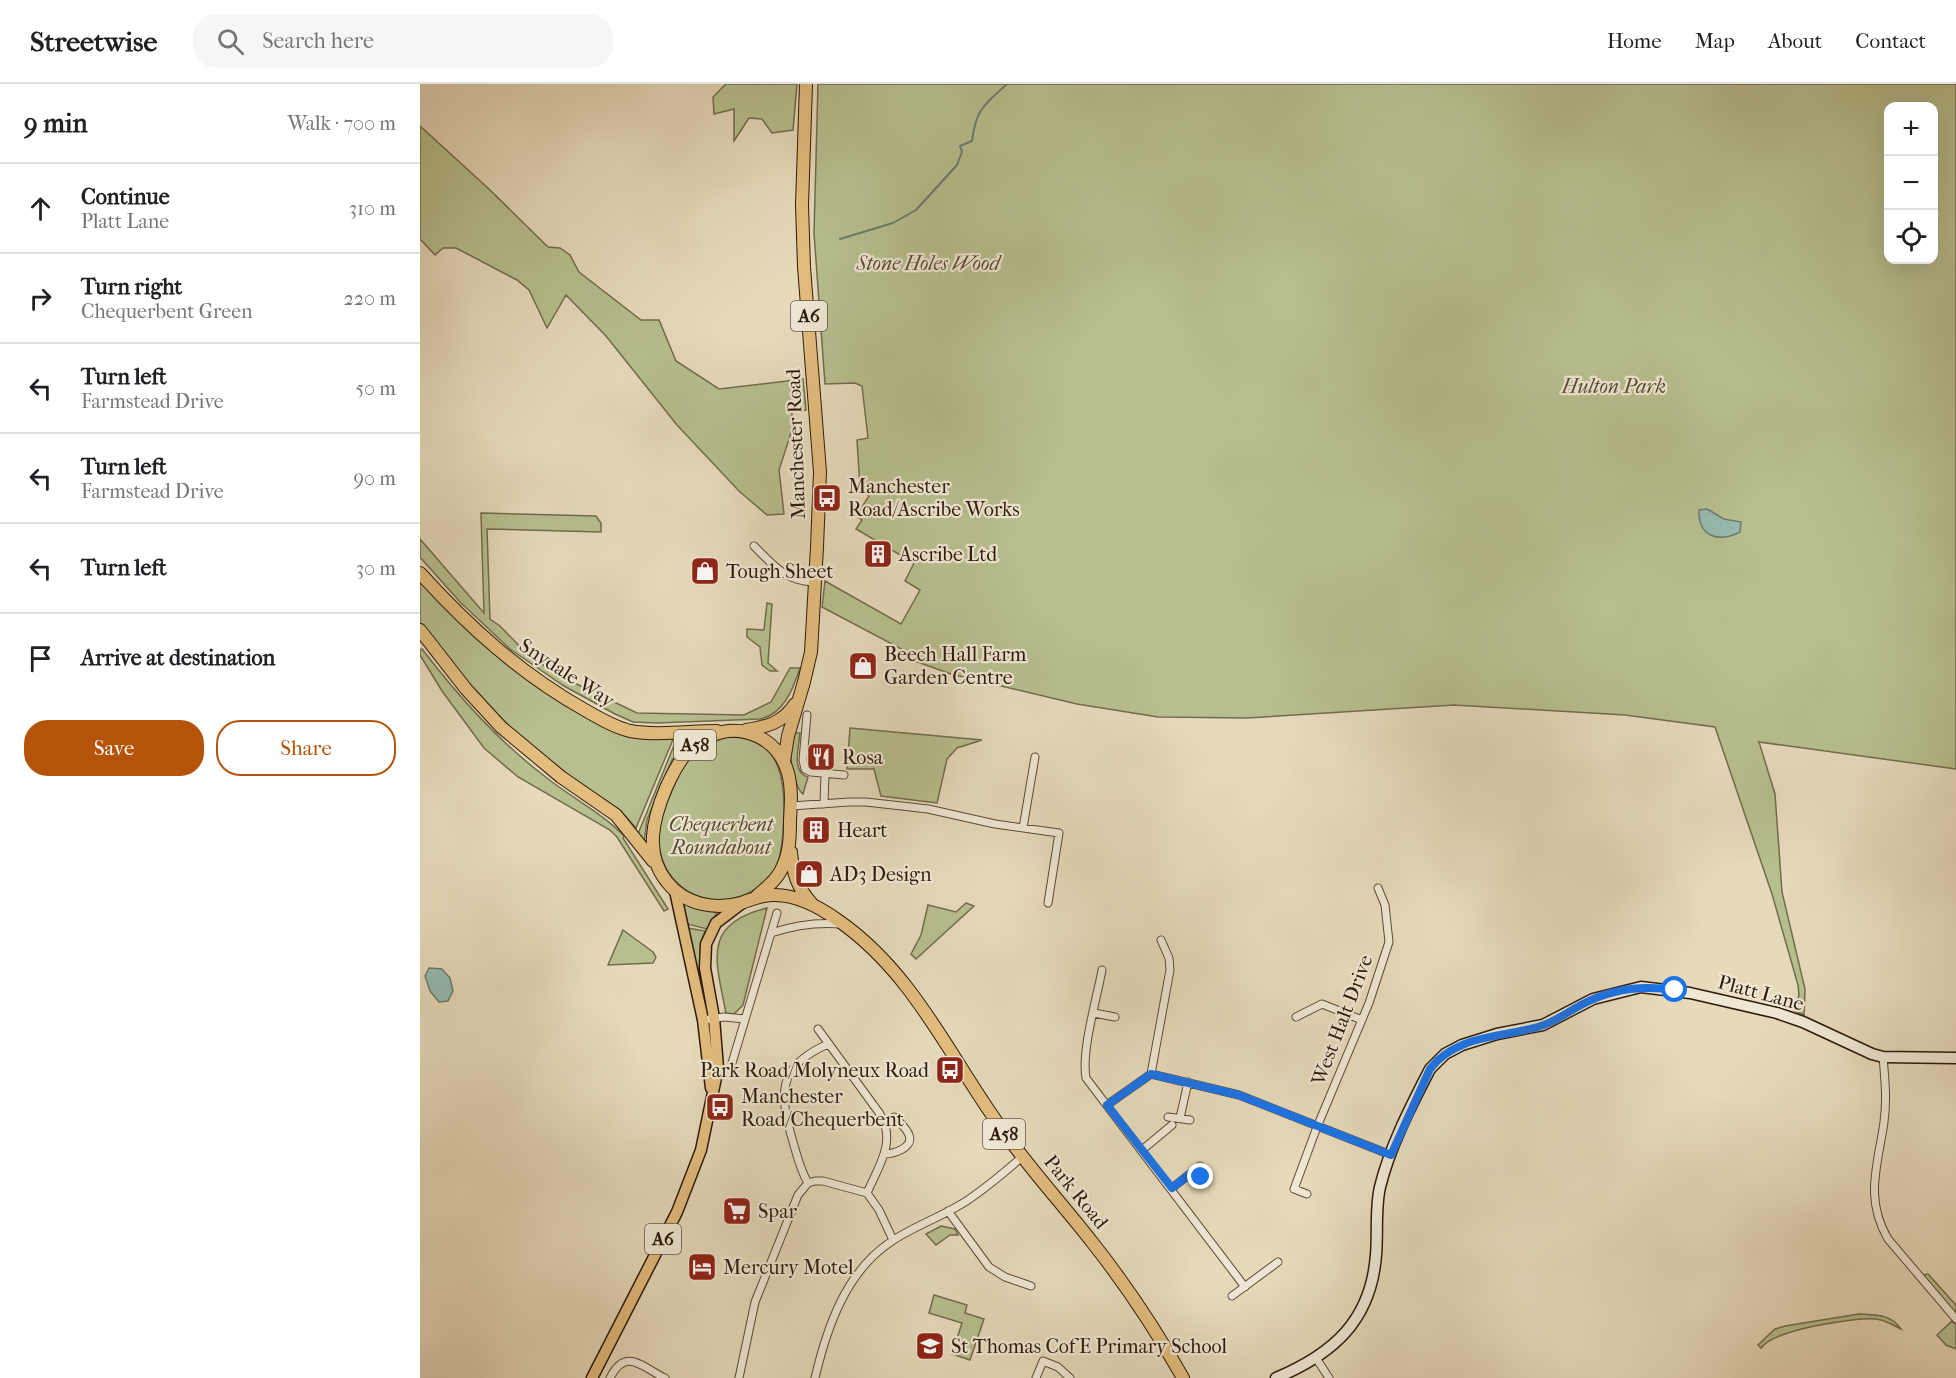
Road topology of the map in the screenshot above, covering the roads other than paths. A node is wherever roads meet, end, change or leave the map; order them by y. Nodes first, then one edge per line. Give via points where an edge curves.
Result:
1 (806, 84) edge
2 (754, 546) dead end
3 (420, 573) edge
4 (815, 582) junction
5 (420, 630) edge
6 (801, 693) junction
7 (807, 715) dead end
8 (741, 730) junction
9 (726, 731) junction
10 (1035, 757) dead end
11 (784, 761) junction
12 (825, 774) junction
13 (844, 775) dead end
14 (824, 804) junction
15 (791, 806) junction
16 (1023, 828) junction
17 (790, 836) junction
18 (658, 867) junction
19 (1378, 888) dead end
20 (675, 891) junction
21 (757, 896) junction
22 (744, 902) junction
23 (1048, 903) dead end
24 (812, 904) junction
25 (777, 913) dead end
26 (843, 924) junction
27 (771, 933) junction
28 (1161, 940) dead end
29 (1102, 970) dead end
30 (1094, 1013) junction
31 (1115, 1017) dead end
32 (1296, 1017) dead end
33 (708, 1019) junction
34 (745, 1020) junction
35 (1362, 1020) junction
36 (818, 1029) dead end
37 (828, 1044) junction
38 (1883, 1057) junction
39 (1956, 1058) edge
40 (732, 1063) dead end
41 (1151, 1074) junction
42 (1188, 1082) junction
43 (1107, 1105) junction
44 (1168, 1117) dead end
45 (1180, 1118) junction
46 (1190, 1120) dead end
47 (885, 1122) junction
48 (1172, 1125) dead end
49 (1317, 1127) junction
50 (1142, 1150) junction
51 (884, 1154) junction
52 (1391, 1155) junction
53 (1022, 1157) junction
54 (1201, 1177) dead end
55 (808, 1183) junction
56 (1172, 1188) junction
57 (867, 1193) junction
58 (1307, 1194) dead end
59 (948, 1211) junction
60 (893, 1240) junction
61 (1278, 1262) dead end
62 (1031, 1286) dead end
63 (1245, 1287) junction
64 (1232, 1296) dead end
65 (1956, 1319) edge
66 (1316, 1358) junction
67 (592, 1378) edge
68 (610, 1378) edge
69 (665, 1378) edge
70 (738, 1378) edge
71 (815, 1378) edge
72 (1036, 1378) edge
73 (1070, 1378) edge
74 (1183, 1378) edge
75 (1276, 1378) edge
76 (1329, 1378) edge

1 - 4 highway, Manchester Road / A6 via 803,233 820,472
2 - 4 street via 777,570 802,582
3 - 9 highway, Snydale Way / A58 via 503,655 558,695 611,724 643,732
4 - 6 highway, Manchester Road / A6 via 811,652
5 - 18 highway, A58 via 466,690 501,727 561,777 616,815
6 - 8 highway, Manchester Road / A6 via 780,720
6 - 11 highway, Manchester Road / A6
7 - 12 street via 804,765 808,771
8 - 9 highway, A58
8 - 11 highway, A58 via 766,741
9 - 18 highway, A58 via 690,748 673,771 653,824
10 - 16 street
11 - 15 highway, A58
12 - 13 street
12 - 14 street
14 - 15 street
14 - 16 street via 866,802 928,809
15 - 17 highway, A58
16 - 23 street via 1059,833
17 - 21 highway, A58 via 788,853 778,875
17 - 24 highway, Park Road / A58 via 793,874
18 - 20 highway, A58
19 - 35 street, West Halt Drive via 1389,942
20 - 22 highway, A58 via 713,906
20 - 33 main road, A6
21 - 22 highway, A58
21 - 24 highway, Park Road / A58 via 785,896
22 - 33 main road, A6 via 716,922 706,944
24 - 26 highway, Park Road / A58
25 - 27 street
26 - 27 street via 798,925
26 - 53 highway, Park Road / A58 via 898,975
27 - 34 street
28 - 41 street via 1170,970
29 - 30 street
30 - 31 street
30 - 43 street via 1085,1071
32 - 35 street via 1322,1004
33 - 34 street
33 - 67 main road, A6 via 712,1092 695,1169
34 - 40 street
35 - 49 street, West Halt Drive
36 - 37 street
37 - 47 street
37 - 55 street via 803,1057 790,1071 785,1086 785,1114
38 - 39 street, Platt Lane
38 - 52 street, Platt Lane via 1777,1013 1682,991 1634,988 1587,1002 1543,1025 1483,1039 1445,1054 1430,1069
38 - 65 street via 1887,1086 1874,1185 1877,1214 1888,1239
41 - 42 street
41 - 43 street
42 - 45 street
42 - 49 street via 1248,1098
43 - 50 street
44 - 45 street
45 - 46 street
47 - 51 street via 888,1134
47 - 51 street via 894,1117 910,1138 897,1153
48 - 50 street
49 - 52 street
49 - 58 street, West Halt Drive via 1294,1189
50 - 56 street
51 - 57 street
52 - 66 street, Platt Lane via 1378,1198 1376,1256 1367,1295 1344,1336
53 - 59 street
53 - 74 highway, Park Road / A58 via 1114,1271
54 - 56 street via 1198,1168
55 - 57 street via 823,1181
55 - 70 street via 798,1195 756,1302
56 - 63 street
57 - 60 street
59 - 60 street
59 - 62 street via 989,1267
60 - 71 street via 862,1268 845,1295 827,1333
61 - 63 street
63 - 64 street
66 - 75 street, Platt Lane
66 - 76 street
68 - 69 street via 614,1369 630,1361
72 - 73 street via 1043,1361

